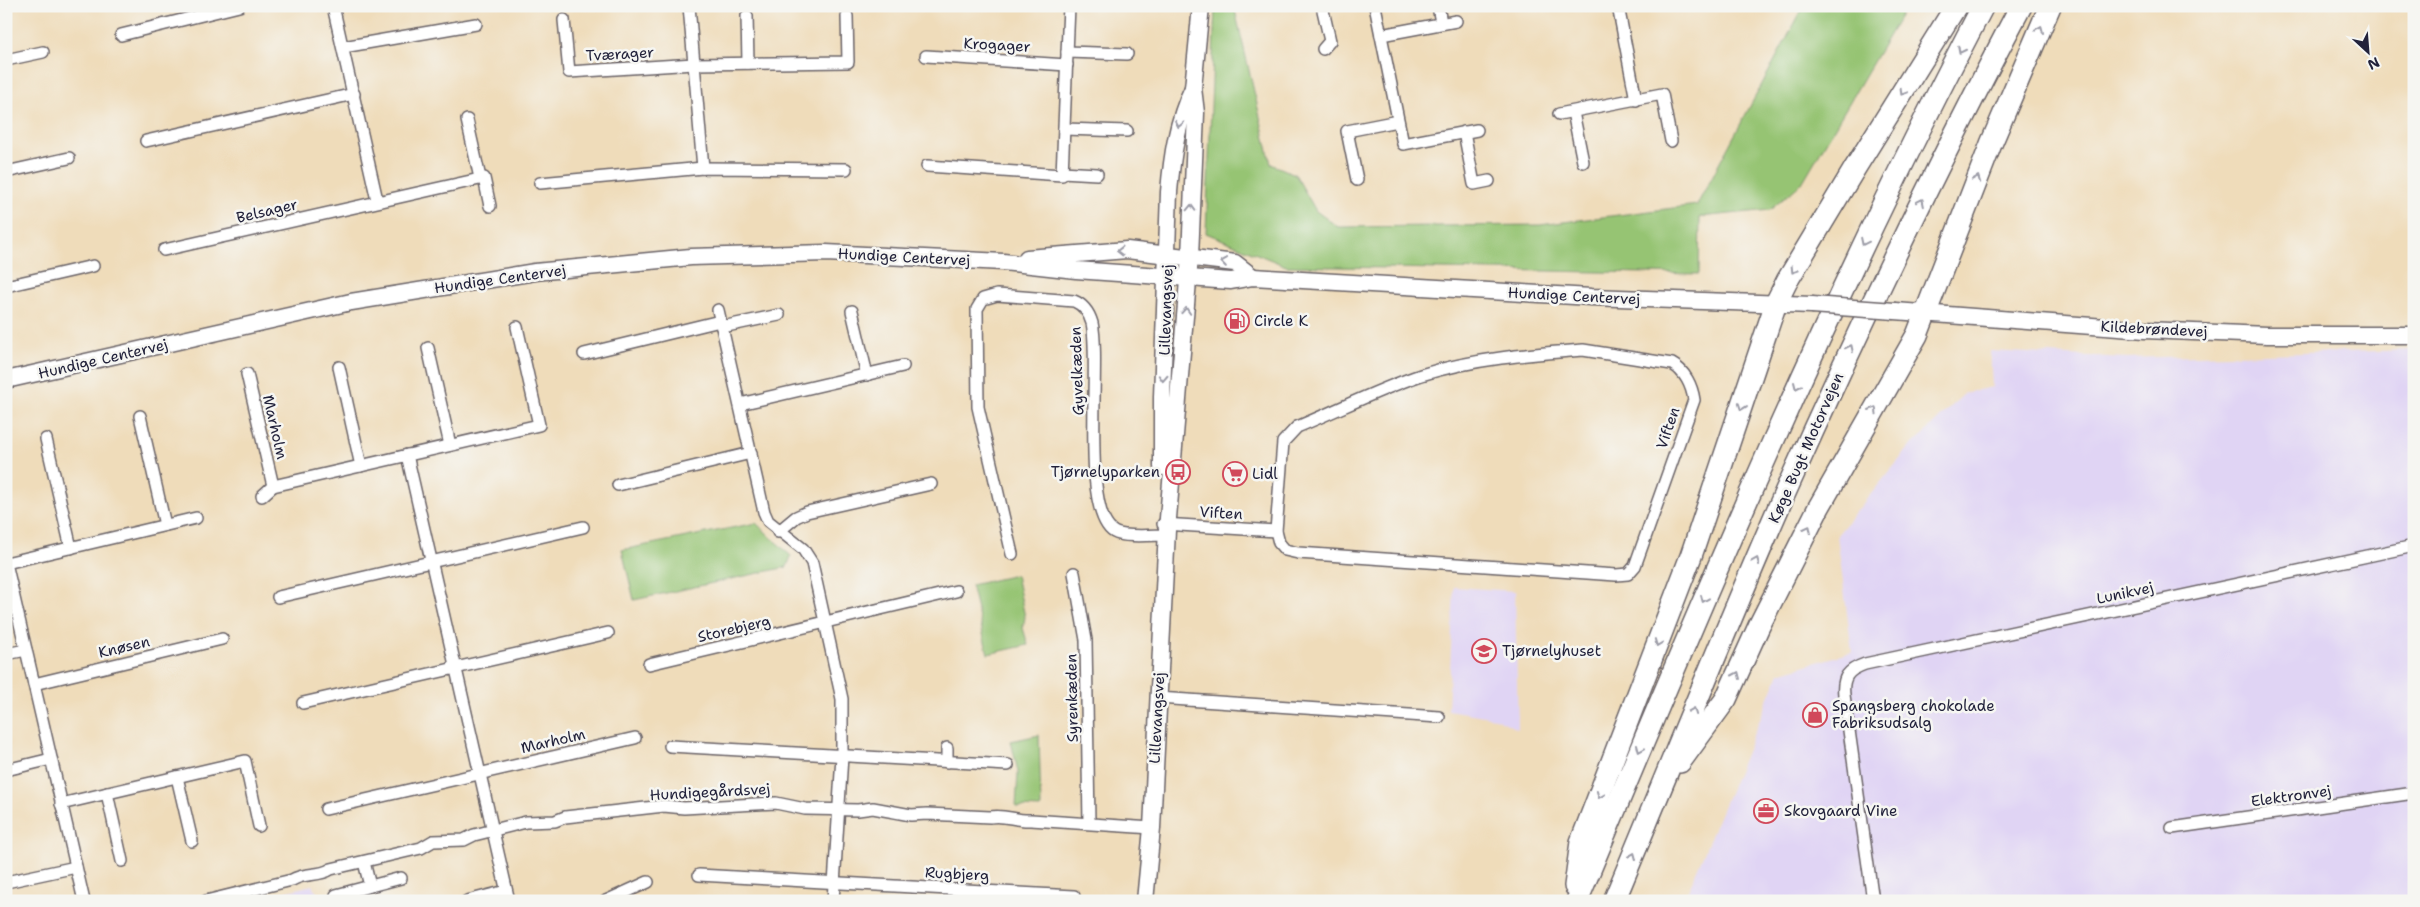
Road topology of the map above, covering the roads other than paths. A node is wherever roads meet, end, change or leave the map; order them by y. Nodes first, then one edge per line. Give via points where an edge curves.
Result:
1 (239, 6) edge
2 (333, 6) edge
3 (688, 6) edge
4 (1069, 6) edge
5 (1201, 6) edge
6 (1322, 6) edge
7 (1375, 6) edge
8 (1438, 6) edge
9 (1618, 6) edge
10 (1956, 6) edge
11 (1983, 6) edge
12 (2021, 6) edge
13 (2050, 6) edge
14 (747, 16) dead end
15 (847, 16) dead end
16 (564, 20) dead end
17 (1456, 21) dead end
18 (1441, 23) junction
19 (476, 24) dead end
20 (122, 35) dead end
21 (1381, 35) junction
22 (343, 47) junction
23 (1323, 49) dead end
24 (43, 52) dead end
25 (1067, 52) junction
26 (1127, 54) dead end
27 (926, 56) dead end
28 (6, 60) edge
29 (748, 62) junction
30 (694, 64) junction
31 (1067, 64) junction
32 (1193, 88) junction
33 (354, 94) junction
34 (1636, 100) junction
35 (1573, 112) junction
36 (1559, 114) dead end
37 (467, 120) dead end
38 (1398, 121) junction
39 (1064, 128) junction
40 (1476, 130) dead end
41 (1127, 131) dead end
42 (1464, 132) junction
43 (146, 141) dead end
44 (1671, 141) dead end
45 (70, 158) dead end
46 (1583, 162) dead end
47 (927, 166) dead end
48 (703, 168) junction
49 (846, 169) dead end
50 (6, 172) edge
51 (1062, 172) junction
52 (1098, 174) dead end
53 (480, 178) junction
54 (1357, 180) dead end
55 (1489, 181) dead end
56 (540, 184) dead end
57 (377, 200) junction
58 (490, 206) dead end
59 (164, 250) dead end
60 (1168, 254) junction
61 (1190, 257) junction
62 (1003, 262) junction
63 (93, 266) dead end
64 (1168, 276) junction
65 (1253, 277) junction
66 (1188, 278) junction
67 (6, 286) edge
68 (1776, 303) junction
69 (1895, 310) joint
70 (852, 312) dead end
71 (1927, 312) junction
72 (779, 315) dead end
73 (720, 319) junction
74 (516, 327) dead end
75 (2414, 334) edge
76 (428, 348) dead end
77 (584, 354) dead end
78 (904, 366) dead end
79 (339, 367) dead end
80 (247, 374) dead end
81 (867, 375) junction
82 (6, 380) edge
83 (740, 404) junction
84 (140, 416) dead end
85 (539, 425) junction
86 (551, 429) dead end
87 (46, 439) dead end
88 (450, 445) junction
89 (751, 453) junction
90 (406, 455) junction
91 (361, 466) junction
92 (931, 484) dead end
93 (618, 485) dead end
94 (273, 486) junction
95 (262, 496) dead end
96 (196, 518) dead end
97 (165, 525) junction
98 (583, 527) dead end
99 (1166, 528) junction
100 (1276, 531) junction
101 (778, 532) junction
102 (2414, 546) edge
103 (71, 548) junction
104 (1012, 554) dead end
105 (431, 562) junction
106 (6, 563) edge
107 (1074, 573) dead end
108 (956, 591) dead end
109 (278, 597) dead end
110 (825, 622) junction
111 (608, 633) dead end
112 (222, 640) dead end
113 (26, 650) junction
114 (6, 654) edge
115 (649, 664) dead end
116 (455, 668) junction
117 (34, 684) junction
118 (1158, 698) junction
119 (303, 703) dead end
120 (1439, 717) dead end
121 (635, 738) dead end
122 (670, 746) dead end
123 (947, 748) dead end
124 (842, 756) junction
125 (51, 759) junction
126 (947, 762) junction
127 (1008, 765) dead end
128 (6, 770) edge
129 (479, 774) junction
130 (177, 777) junction
131 (1661, 788) junction
132 (106, 793) junction
133 (2414, 793) edge
134 (61, 804) junction
135 (326, 809) dead end
136 (838, 809) junction
137 (1089, 823) junction
138 (259, 826) dead end
139 (1152, 828) junction
140 (2172, 828) dead end
141 (492, 830) junction
142 (192, 841) dead end
143 (122, 861) dead end
144 (364, 862) junction
145 (76, 867) junction
146 (700, 875) dead end
147 (401, 878) dead end
148 (6, 882) edge
149 (648, 882) dead end
150 (835, 882) junction
151 (370, 886) junction
152 (336, 895) dead end
153 (508, 896) edge
154 (84, 901) edge
155 (206, 901) edge
156 (467, 901) edge
157 (606, 901) edge
158 (834, 901) edge
159 (1074, 901) edge
160 (1144, 901) edge
161 (1572, 901) edge
162 (1577, 901) edge
163 (1614, 901) edge
164 (1873, 901) edge

1 - 20 street
2 - 22 street
3 - 30 street
4 - 25 street
5 - 32 street, Lillevangsvej
6 - 23 street via 1330,42
7 - 21 street
8 - 18 street
9 - 34 street
10 -> 68 highway
11 -> 162 highway via 1898,172 1817,342 1744,503
131 -> 12 highway, Køge Bugt Motorvejen via 1783,497 1846,357 1933,176
71 -> 13 highway via 1990,144
14 - 29 street
15 - 29 street, Tværager via 848,62
16 - 30 street, Tværager via 569,72
17 - 18 street
18 - 21 street
19 - 22 street
21 - 38 street
22 - 33 street
24 - 28 street
25 - 26 street
25 - 31 street
27 - 31 street, Krogager
29 - 30 street, Tværager
30 - 48 street
31 - 39 street
32 -> 60 street, Lillevangsvej via 1181,112 1172,162
61 -> 32 street, Lillevangsvej via 1196,113
33 - 43 street
33 - 57 street
34 - 35 street
34 - 44 street via 1662,94
35 - 36 street
35 - 46 street
37 - 53 street
38 - 42 street via 1403,144
38 - 54 street via 1347,131
39 - 41 street
39 - 51 street
40 - 42 street
42 - 55 street via 1474,184
45 - 50 street
47 - 51 street via 1062,175
48 - 49 street
48 - 56 street
51 - 52 street
53 - 57 street, Belsager
53 - 58 street via 484,178
57 - 59 street, Belsager
60 - 61 street, Hundige Centervej
60 -> 62 street, Hundige Centervej via 1102,251
60 - 64 street, Lillevangsvej
65 -> 61 street, Hundige Centervej via 1235,263
61 - 66 street, Lillevangsvej
62 - 64 street, Hundige Centervej
62 - 82 street, Hundige Centervej via 826,254 691,257 535,272 351,302
63 - 67 street
64 - 66 street, Hundige Centervej
64 -> 99 street, Lillevangsvej via 1162,397
65 - 66 street, Hundige Centervej via 1231,281
65 - 68 street, Hundige Centervej via 1591,297
99 -> 66 street, Lillevangsvej
68 - 69 street, Hundige Centervej, bridge
68 -> 161 highway via 1691,556 1581,842
69 - 71 street, Kildebrøndevej
70 - 81 street
71 - 75 street, Kildebrøndevej via 2146,330 2267,335
131 -> 71 highway via 1726,699 1819,507
72 - 73 street
73 - 77 street
73 - 83 street
74 - 85 street
76 - 88 street
78 - 81 street
79 - 91 street
80 - 94 street, Marholm
81 - 83 street
83 - 89 street
84 - 97 street
85 - 86 street
85 - 88 street
87 - 103 street
88 - 90 street
89 - 93 street
89 - 101 street via 764,512
90 - 91 street
90 - 105 street
91 - 94 street
92 - 101 street via 806,512
94 - 95 street
96 - 97 street
97 - 103 street
98 - 105 street
99 - 100 street, Viften
99 - 104 street, Gyvelkæden via 1126,534 1114,532 1101,511 1095,474 1094,334 1082,304 997,295 983,299 977,310 977,393
99 - 118 street, Lillevangsvej
100 - 100 street, Viften via 1285,550 1298,553 1628,574 1635,566 1694,400 1692,391 1681,369 1672,364 1583,350 1522,356 1420,375 1297,427 1288,434 1281,454
101 - 110 street via 803,549 812,563
102 - 164 street, Lunikvej via 1853,668 1843,685
103 - 106 street
105 - 109 street
105 - 116 street
106 - 113 street
107 - 137 street, Syrenkæden via 1086,640
108 - 110 street, Storebjerg
110 - 115 street, Storebjerg
110 - 124 street via 842,699
111 - 116 street
112 - 117 street, Knøsen
113 - 114 street
113 - 117 street
116 - 119 street
116 - 129 street
117 - 125 street
118 - 120 street
118 - 139 street, Lillevangsvej
121 - 129 street, Marholm
122 - 124 street
123 - 126 street
124 - 126 street
124 - 136 street
125 - 128 street
125 - 134 street
126 - 127 street
129 - 135 street, Marholm
129 - 141 street
130 - 132 street
130 - 138 street via 244,762
130 - 142 street
163 -> 131 highway, Køge Bugt Motorvejen
132 - 134 street
132 - 143 street
133 - 140 street, Elektronvej
134 - 145 street
136 - 137 street, Hundigegårdsvej via 873,808 911,815 999,815 1018,821
136 - 141 street, Hundigegårdsvej via 805,809 776,803 684,808 664,806 526,822
136 - 150 street
137 - 139 street, Hundigegårdsvej
139 - 160 street, Lillevangsvej
141 - 144 street, Hundigegårdsvej via 464,840 433,841 421,848
141 - 153 street
144 - 151 street
144 - 155 street, Hundigegårdsvej
145 - 148 street
145 - 154 street
146 - 150 street, Rugbjerg
147 - 151 street
149 - 157 street
150 - 158 street
150 - 159 street, Rugbjerg via 1074,896
151 - 152 street
153 - 156 street

